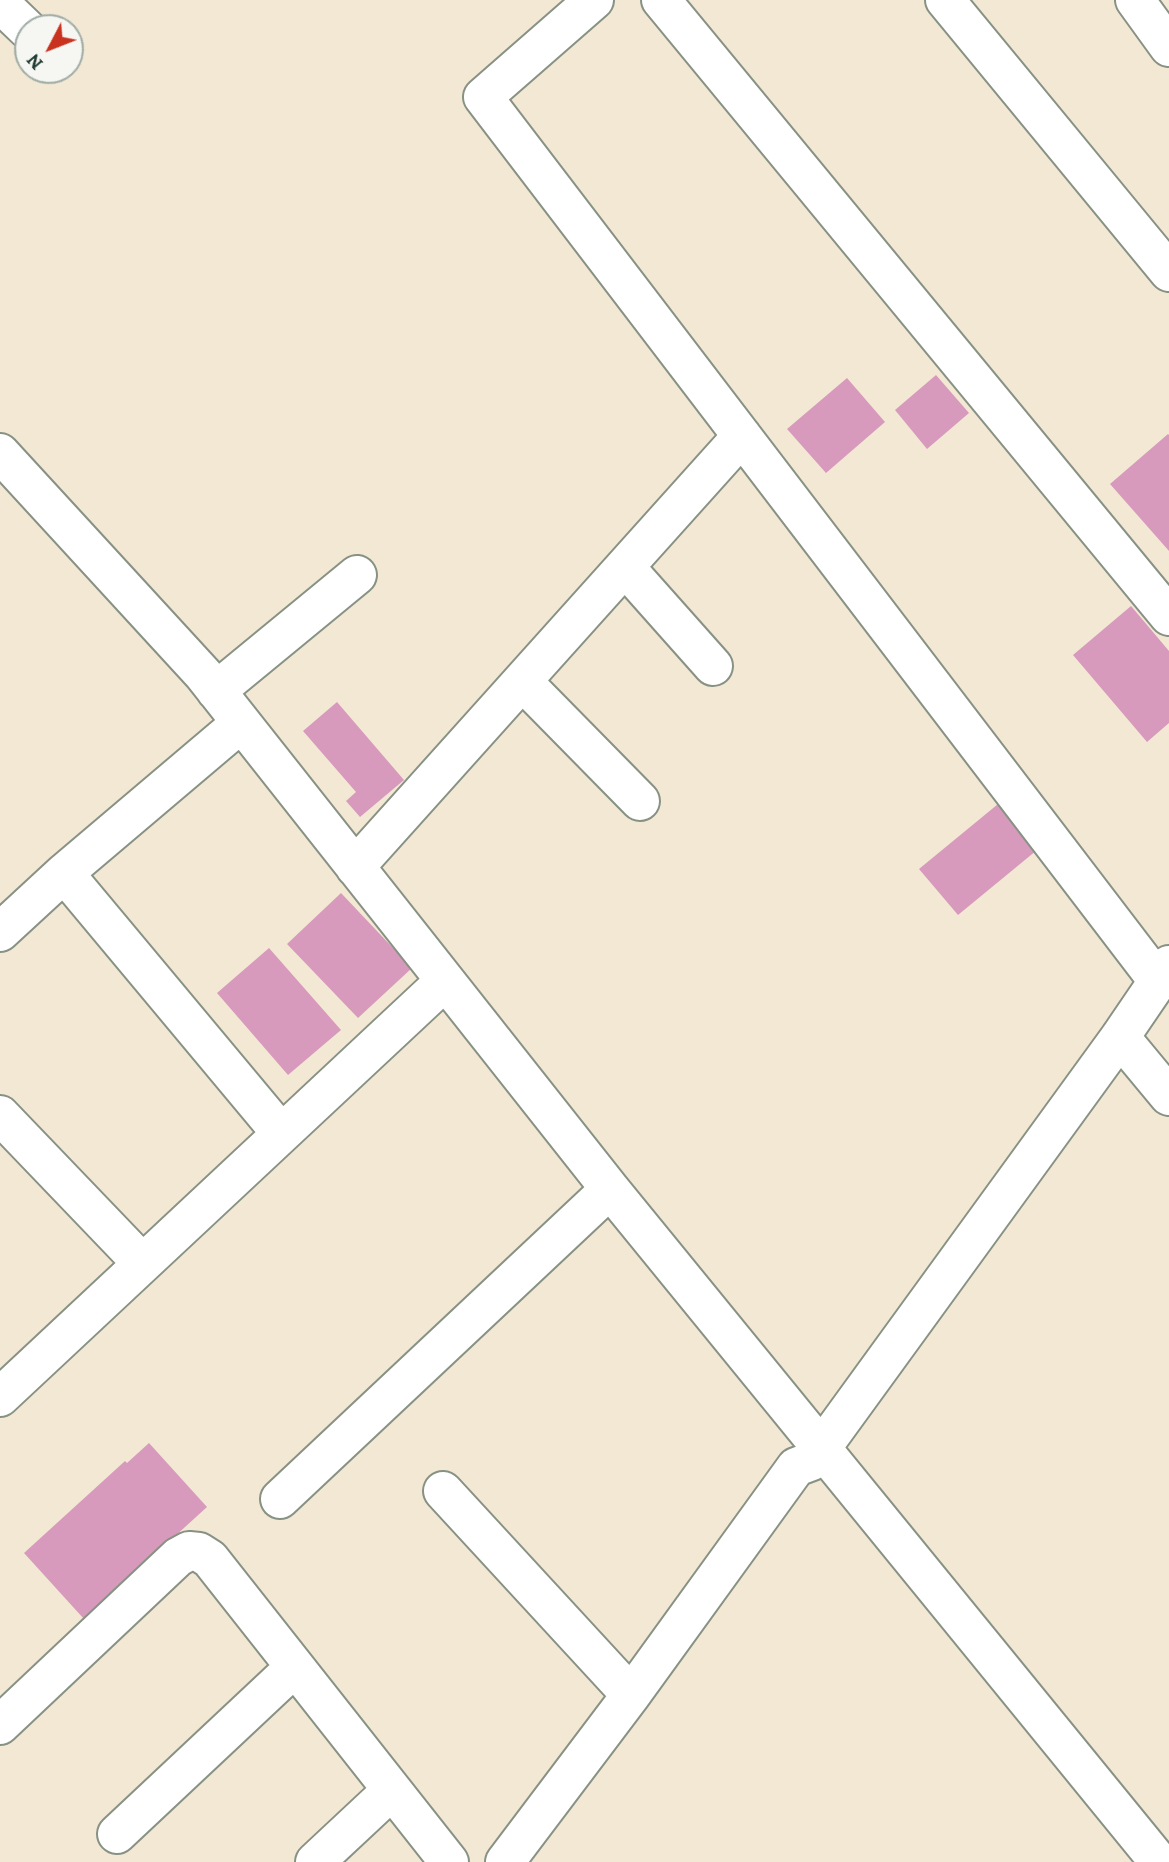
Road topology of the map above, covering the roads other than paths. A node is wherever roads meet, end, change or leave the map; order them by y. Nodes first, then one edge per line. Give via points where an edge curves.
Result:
1 (594, 0) edge
2 (661, 0) edge
3 (945, 0) edge
4 (1135, 0) edge
5 (0, 3) edge
6 (14, 16) edge
7 (1169, 47) edge
8 (1169, 272) edge
9 (742, 436) junction
10 (0, 453) edge
11 (625, 567) junction
12 (358, 575) dead end
13 (1169, 616) edge
14 (713, 666) dead end
15 (522, 681) junction
16 (216, 691) junction
17 (241, 723) junction
18 (639, 801) dead end
19 (355, 867) junction
20 (64, 873) junction
21 (0, 932) edge
22 (1163, 973) edge
23 (445, 981) junction
24 (1120, 1037) junction
25 (1169, 1096) edge
26 (0, 1115) edge
27 (281, 1133) junction
28 (610, 1189) junction
29 (142, 1263) junction
30 (2, 1392) edge
31 (817, 1454) junction
32 (443, 1491) dead end
33 (280, 1499) dead end
34 (295, 1667) junction
35 (631, 1695) junction
36 (0, 1725) edge
37 (392, 1790) junction
38 (117, 1834) dead end
39 (314, 1862) edge
40 (449, 1862) edge
41 (505, 1862) edge
42 (532, 1862) edge
43 (1159, 1862) edge

1 - 9 street via 483,97
2 - 13 street
3 - 8 street
4 - 7 street
5 - 6 street
9 - 11 street
9 - 22 street
10 - 16 street
11 - 14 street
11 - 15 street
12 - 16 street
15 - 18 street
15 - 19 street
16 - 17 street
17 - 19 street
17 - 20 street
19 - 23 street
20 - 21 street
20 - 27 street
22 - 24 street
23 - 27 street
23 - 28 street
24 - 25 street
24 - 31 street
26 - 29 street
27 - 29 street
28 - 31 street
28 - 33 street
29 - 30 street
31 - 35 street via 796,1467
31 - 42 street via 802,1502 731,1587
31 - 43 street
32 - 35 street
34 - 36 street via 210,1559 189,1551
34 - 37 street
34 - 38 street
35 - 41 street
37 - 39 street
37 - 40 street

